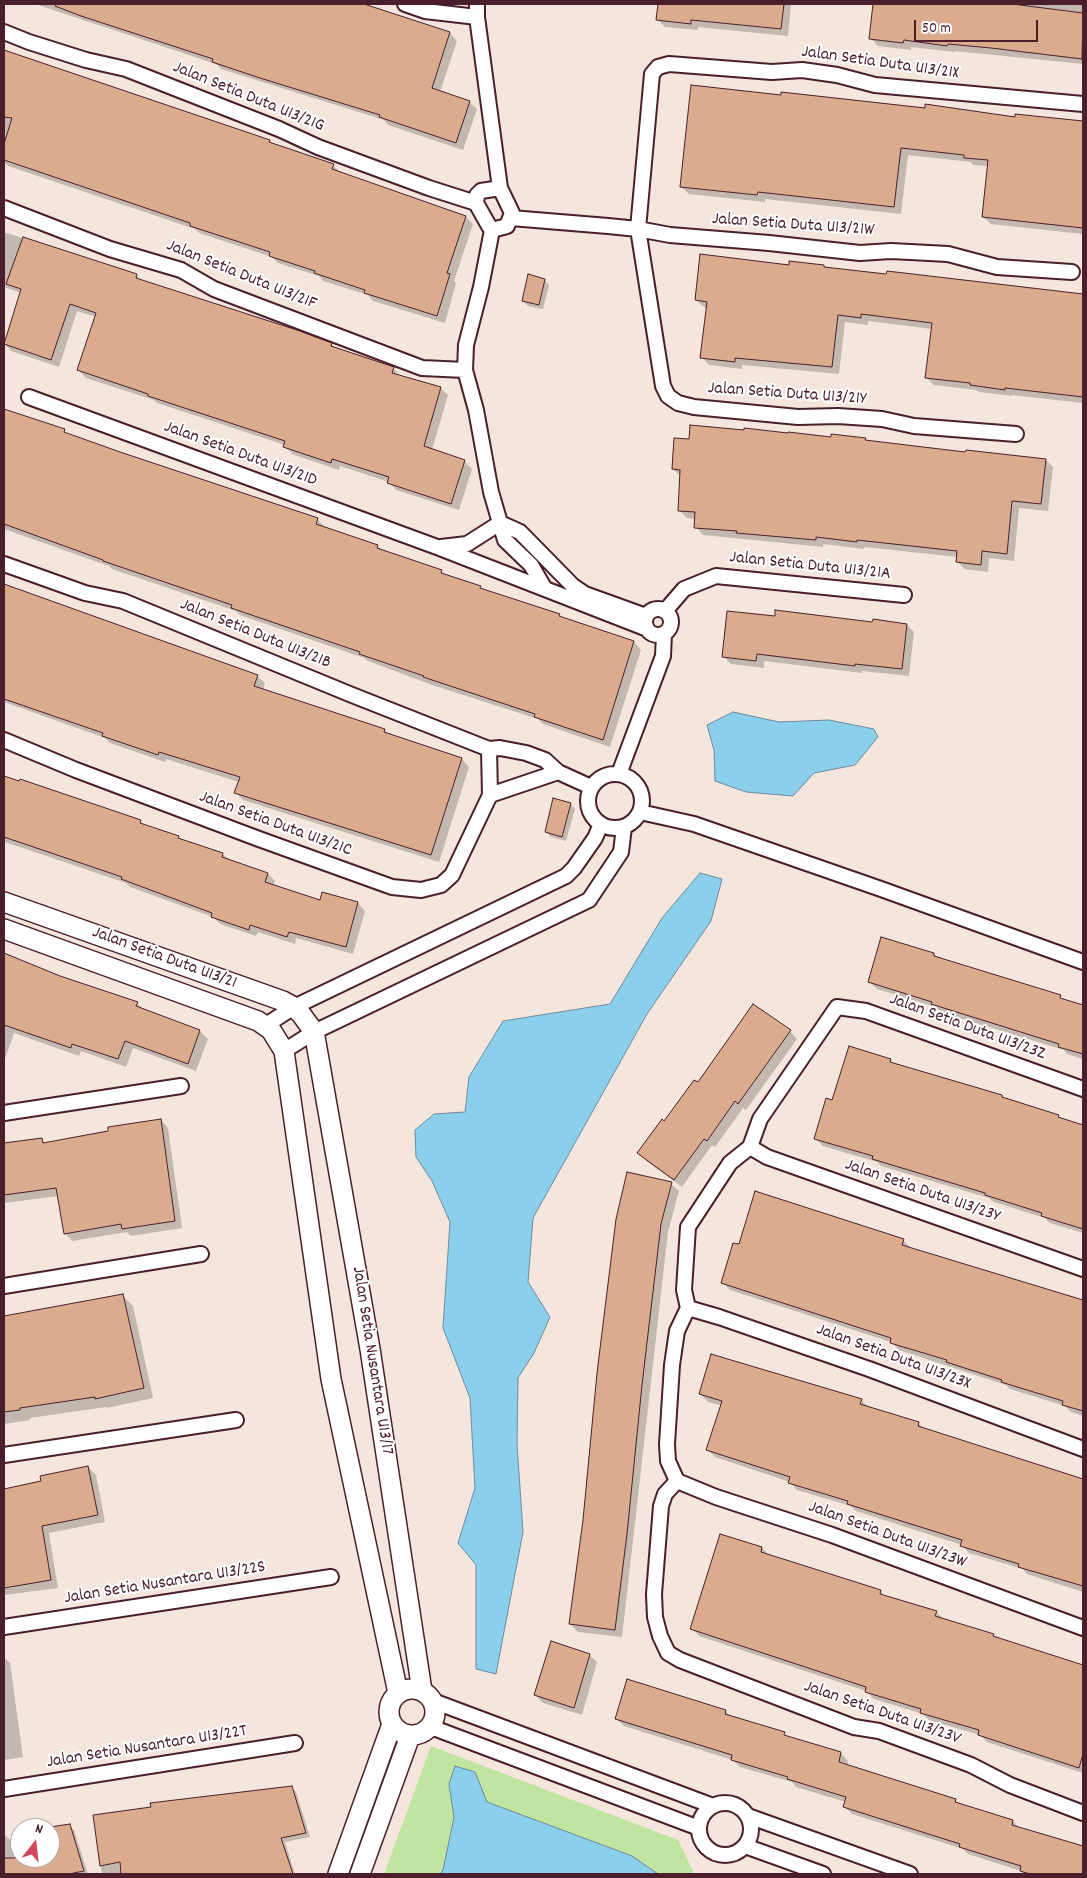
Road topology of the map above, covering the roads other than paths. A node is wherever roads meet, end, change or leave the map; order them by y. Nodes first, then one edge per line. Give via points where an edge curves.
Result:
1 (405, 4) edge
2 (477, 10) edge
3 (4, 32) edge
4 (1083, 104) edge
5 (500, 188) junction
6 (476, 203) junction
7 (4, 208) edge
8 (511, 218) junction
9 (638, 229) junction
10 (492, 230) junction
11 (1072, 272) dead end
12 (465, 370) junction
13 (29, 397) dead end
14 (1016, 434) dead end
15 (500, 523) junction
16 (437, 547) junction
17 (4, 564) edge
18 (545, 589) junction
19 (904, 596) dead end
20 (665, 611) junction
21 (646, 622) junction
22 (664, 634) junction
23 (4, 740) edge
24 (488, 749) junction
25 (558, 772) junction
26 (620, 774) junction
27 (591, 787) junction
28 (490, 795) junction
29 (640, 812) junction
30 (601, 824) junction
31 (624, 827) junction
32 (4, 902) edge
33 (4, 929) edge
34 (1083, 962) edge
35 (294, 1007) junction
36 (266, 1025) junction
37 (314, 1032) junction
38 (284, 1051) junction
39 (181, 1086) dead end
40 (1083, 1089) edge
41 (4, 1113) edge
42 (750, 1146) junction
43 (201, 1254) dead end
44 (1083, 1269) edge
45 (4, 1286) edge
46 (688, 1308) junction
47 (236, 1420) dead end
48 (1083, 1449) edge
49 (4, 1455) edge
50 (677, 1482) junction
51 (332, 1577) dead end
52 (4, 1627) edge
53 (1083, 1628) edge
54 (398, 1693) junction
55 (428, 1696) junction
56 (392, 1724) junction
57 (431, 1726) junction
58 (410, 1736) junction
59 (296, 1744) dead end
60 (4, 1789) edge
61 (714, 1806) junction
62 (1083, 1813) edge
63 (748, 1816) junction
64 (699, 1828) junction
65 (745, 1846) junction
66 (338, 1874) edge
67 (360, 1874) edge
68 (823, 1874) edge
69 (910, 1874) edge

1 - 2 street via 425,11
2 - 5 street
3 - 6 street, Jalan Setia Duta U13/21G via 86,60 126,69 318,147
4 - 9 street, Jalan Setia Duta U13/21X via 875,85 802,70 772,72 669,64 658,67 652,74 649,90
5 - 6 street via 481,191
5 - 8 street via 512,213
6 - 10 street
7 - 12 street, Jalan Setia Duta U13/21F via 110,249 182,270 214,289 422,368
8 - 9 street, Jalan Setia Duta U13/21W
8 - 10 street via 507,226
9 - 11 street, Jalan Setia Duta U13/21W via 670,235 860,253 948,254 997,267
9 - 14 street, Jalan Setia Duta U13/21Y via 663,386 668,396 678,403 798,417 882,419 914,426
10 - 12 street via 466,345
12 - 15 street
13 - 16 street, Jalan Setia Duta U13/21D
15 - 16 street via 468,544
15 - 18 street via 505,540 531,565
15 - 21 street via 520,532 573,586
16 - 18 street, Jalan Setia Duta U13/21D
17 - 24 street, Jalan Setia Duta U13/21B via 85,593 123,601
18 - 21 street, Jalan Setia Duta U13/21D
19 - 20 street, Jalan Setia Duta U13/21A via 716,576 684,588
20 - 21 street via 652,610
20 - 22 street via 671,623
21 - 22 street via 655,636
22 - 26 street via 663,656
23 - 28 street, Jalan Setia Duta U13/21C via 188,813 392,887 422,890 441,885 452,875
24 - 25 street, Jalan Setia Duta U13/21B via 526,753 545,760
24 - 28 street
25 - 27 street, Jalan Setia Duta U13/21B
25 - 28 street
26 - 27 street via 603,776
26 - 29 street via 640,788 643,804
27 - 30 street via 588,795 590,812
29 - 31 street
29 - 34 street via 694,824
30 - 31 street via 608,828
30 - 35 street via 566,876
31 - 37 street via 622,852 589,900
32 - 35 main road, Jalan Setia Duta U13/21
33 - 36 main road, Jalan Setia Duta U13/21
35 - 36 street
35 - 37 main road, Jalan Setia Duta U13/21
36 - 38 main road
37 - 38 street
37 - 55 main road, Jalan Setia Nusantara U13/17
38 - 54 main road via 331,1379
39 - 41 street
40 - 42 street, Jalan Setia Duta U13/23Z via 866,1012 837,1007 760,1119
42 - 44 street, Jalan Setia Duta U13/23Y via 767,1157
42 - 46 street via 730,1163 688,1227 684,1290
43 - 45 street
46 - 48 street, Jalan Setia Duta U13/23X via 869,1369
46 - 50 street via 677,1331 667,1444 668,1461
47 - 49 street
50 - 53 street, Jalan Setia Duta U13/23W via 832,1535
50 - 62 street, Jalan Setia Duta U13/23V via 665,1494 661,1506 654,1594 655,1617 668,1653 854,1727 880,1731 970,1765 1010,1785
51 - 52 street, Jalan Setia Nusantara U13/22S
54 - 55 main road via 410,1689
54 - 56 main road via 390,1704
55 - 57 main road via 436,1714
55 - 61 street
56 - 58 main road
56 - 66 main road
57 - 58 main road via 425,1732
57 - 64 street
58 - 67 main road
59 - 60 street, Jalan Setia Nusantara U13/22T
61 - 63 street via 736,1806
61 - 64 street via 703,1816
63 - 65 street via 751,1832
63 - 69 street
64 - 65 street via 704,1844 717,1854 733,1854
65 - 68 street

